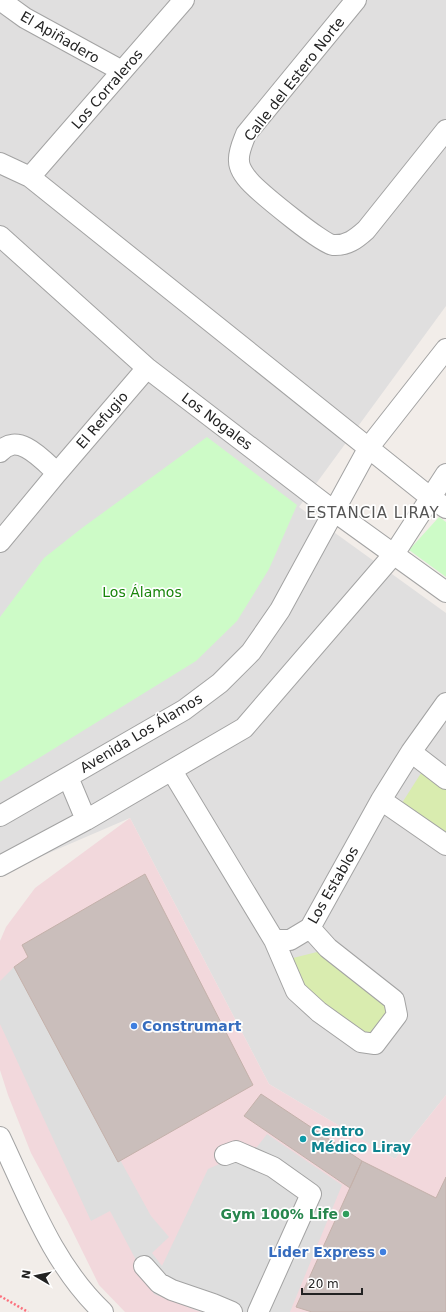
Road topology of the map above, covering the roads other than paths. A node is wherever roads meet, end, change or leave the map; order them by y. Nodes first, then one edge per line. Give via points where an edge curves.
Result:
1 (0, 0) edge
2 (184, 0) edge
3 (356, 0) edge
4 (122, 72) junction
5 (446, 130) edge
6 (0, 163) edge
7 (30, 177) junction
8 (0, 238) edge
9 (446, 349) edge
10 (147, 368) junction
11 (369, 448) junction
12 (0, 452) edge
13 (57, 473) junction
14 (446, 474) edge
15 (439, 503) edge
16 (335, 512) junction
17 (0, 542) edge
18 (394, 554) junction
19 (446, 592) edge
20 (446, 703) edge
21 (411, 752) junction
22 (172, 771) junction
23 (68, 777) junction
24 (446, 778) edge
25 (381, 800) junction
26 (0, 816) edge
27 (86, 820) junction
28 (446, 845) edge
29 (3, 867) edge
30 (310, 928) junction
31 (274, 940) junction
32 (0, 1137) edge
33 (225, 1155) dead end
34 (144, 1266) dead end
35 (103, 1312) edge
36 (232, 1312) edge
37 (258, 1312) edge

1 - 4 street, El Apiñadero via 25,18
2 - 4 street, Los Corraleros
3 - 5 street, Calle del Estero Norte via 246,134 238,161 243,173 252,184 315,236 332,245 342,245 354,241 366,230
4 - 7 street, Los Corraleros
6 - 7 street
7 - 11 street
8 - 10 street, Los Nogales
9 - 11 street, Avenida Los Álamos
10 - 13 street, El Refugio
10 - 16 street, Los Nogales
11 - 15 street
11 - 16 street, Avenida Los Álamos
12 - 13 street via 5,446 16,444 30,449
13 - 17 street, El Refugio
14 - 15 street
15 - 18 street
16 - 18 street, Los Nogales
16 - 23 street, Avenida Los Álamos via 280,610 251,652 220,683 184,710
18 - 19 street, Los Nogales
18 - 22 street via 244,728
20 - 21 street, Los Establos
21 - 24 street
21 - 25 street, Los Establos
22 - 27 street
22 - 31 street
23 - 26 street, Avenida Los Álamos
23 - 27 street
25 - 28 street
25 - 30 street, Los Establos
27 - 29 street
30 - 31 street, Los Establos via 290,940
30 - 31 street via 328,948 394,1000 397,1015 375,1044 361,1042 319,1012 296,991
32 - 35 street via 52,1248
33 - 37 street via 236,1152 272,1167 310,1194
34 - 36 street via 159,1283 172,1290

